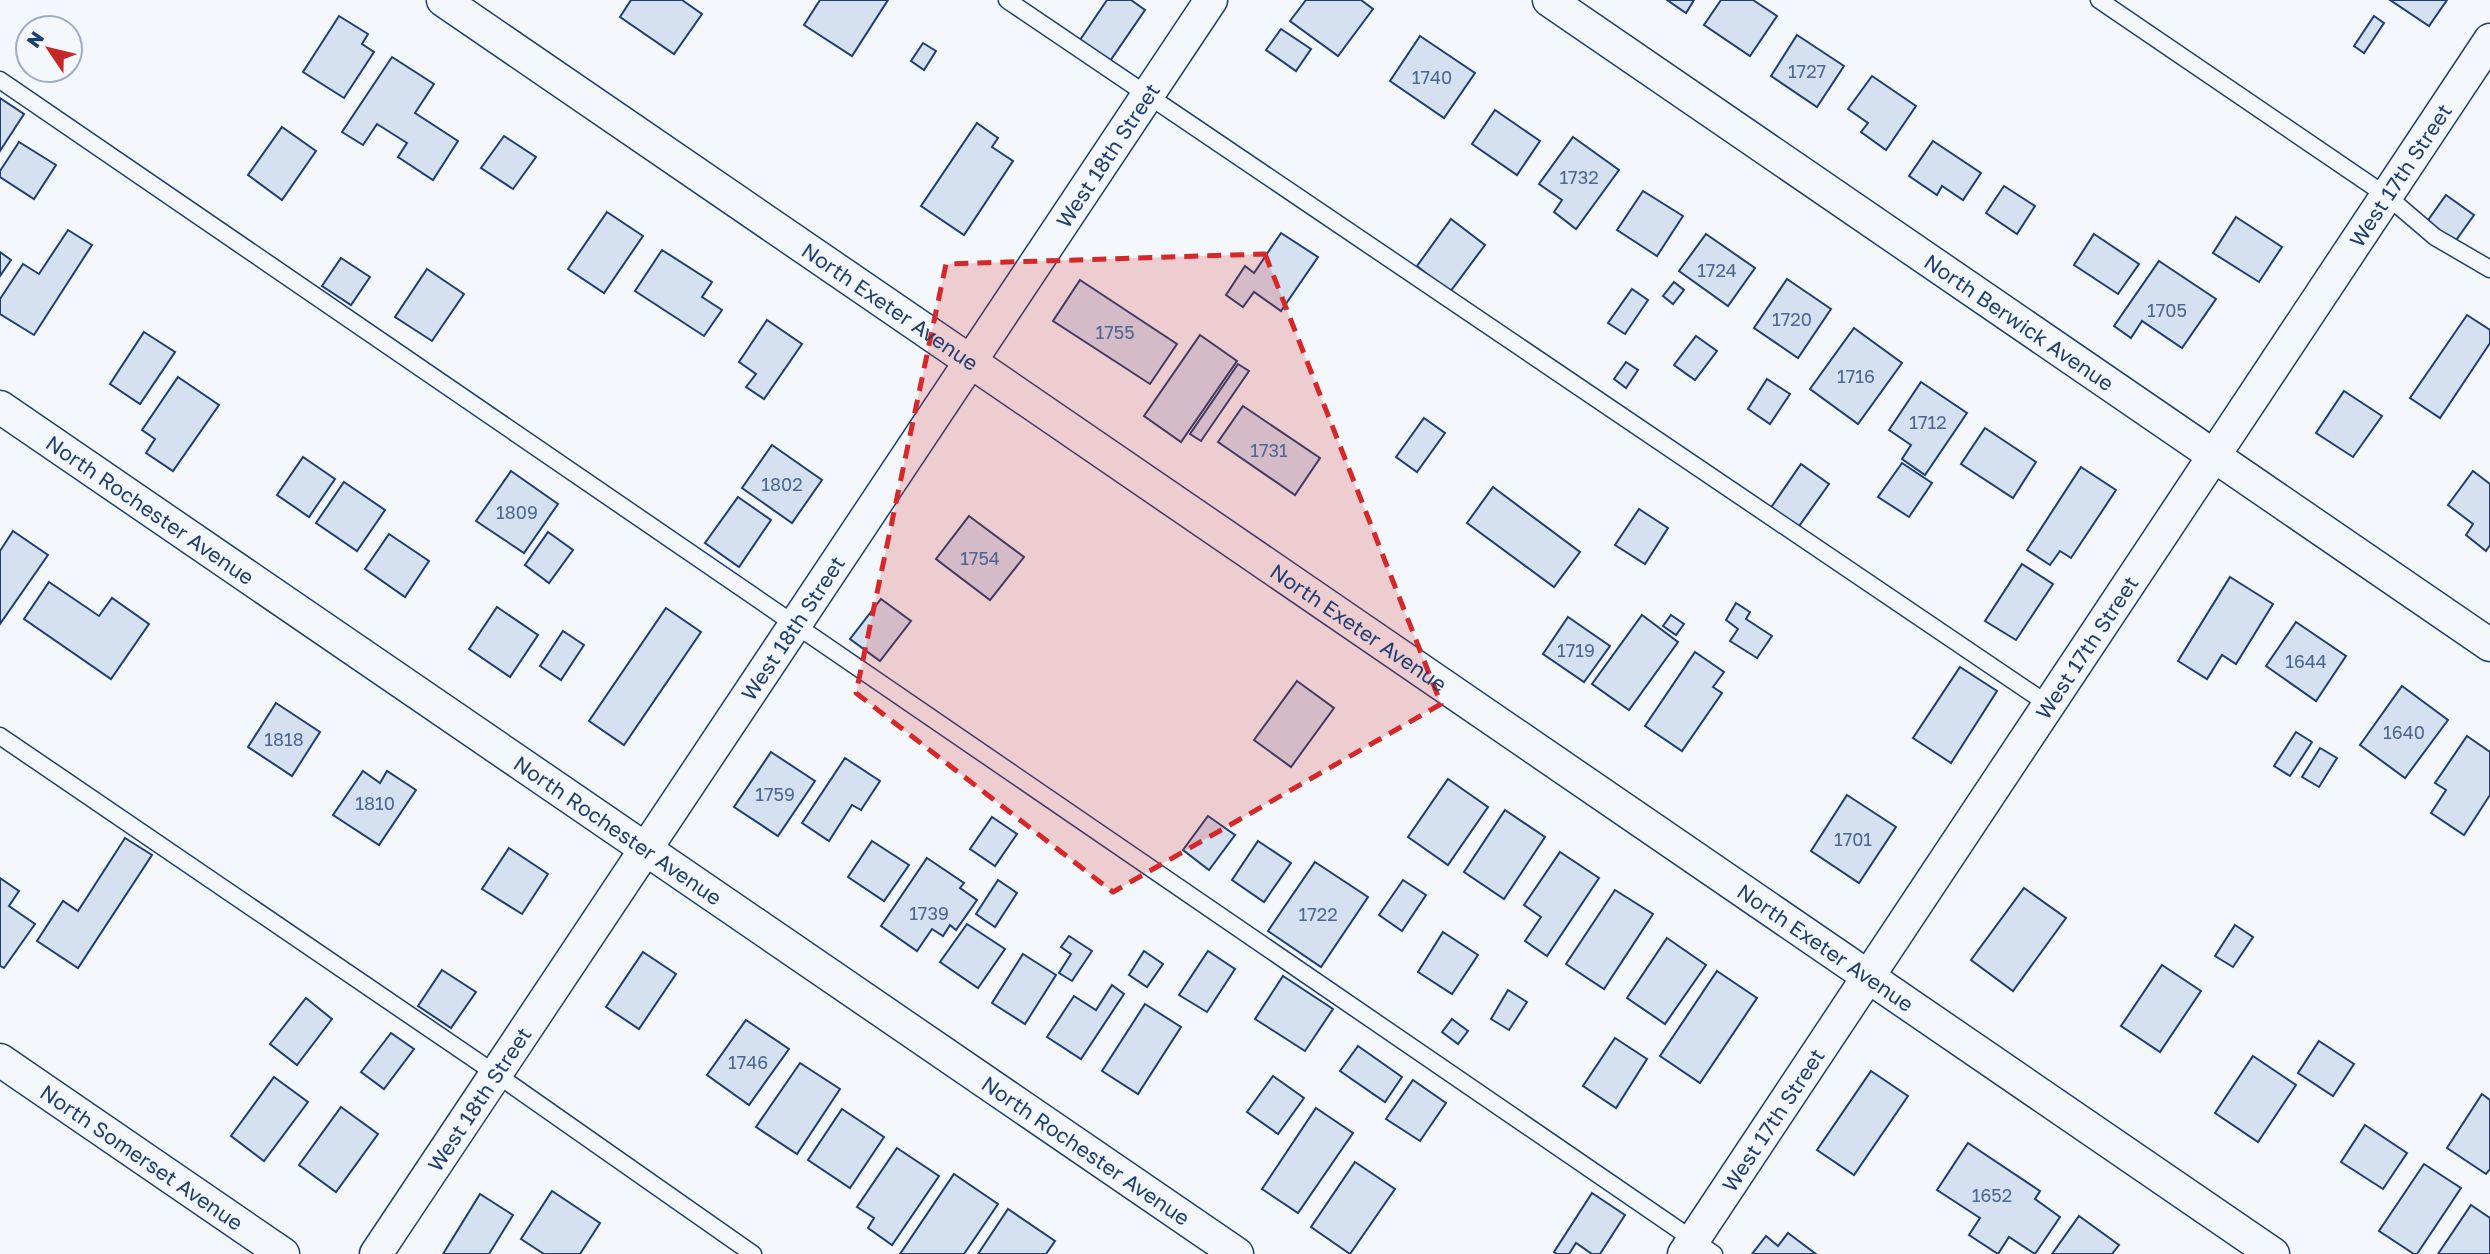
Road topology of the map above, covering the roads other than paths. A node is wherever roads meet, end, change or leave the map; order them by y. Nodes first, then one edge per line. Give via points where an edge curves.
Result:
1 (443, 0) edge
2 (1007, 0) edge
3 (1211, 0) edge
4 (1549, 0) edge
5 (2099, 0) edge
6 (2490, 40) edge
7 (0, 80) edge
8 (1147, 96) junction
9 (2387, 196) junction
10 (2490, 269) edge
11 (970, 363) junction
12 (0, 407) edge
13 (2214, 456) junction
14 (795, 625) junction
15 (2490, 645) edge
16 (2049, 705) junction
17 (0, 736) edge
18 (646, 850) junction
19 (1869, 977) junction
20 (0, 1060) edge
21 (496, 1074) junction
22 (1697, 1249) edge
23 (284, 1254) edge
24 (376, 1254) edge
25 (753, 1254) edge
26 (1237, 1254) edge
27 (2273, 1254) edge

1 - 11 street, North Exeter Avenue
2 - 8 lane
3 - 8 street, West 18th Street
4 - 13 street, North Berwick Avenue
5 - 9 lane
6 - 9 street, West 17th Street
7 - 14 lane
8 - 11 street, West 18th Street
8 - 16 lane
9 - 10 lane via 2435,237
9 - 13 street, West 17th Street
11 - 14 street, West 18th Street
11 - 19 street, North Exeter Avenue
12 - 18 street, North Rochester Avenue
13 - 15 street, North Berwick Avenue
13 - 16 street, West 17th Street
14 - 18 street, West 18th Street
14 - 22 lane
16 - 19 street, West 17th Street
17 - 21 lane
18 - 21 street, West 18th Street
18 - 26 street, North Rochester Avenue
19 - 22 street, West 17th Street
19 - 27 street, North Exeter Avenue
20 - 23 street, North Somerset Avenue
21 - 24 street, West 18th Street
21 - 25 lane

